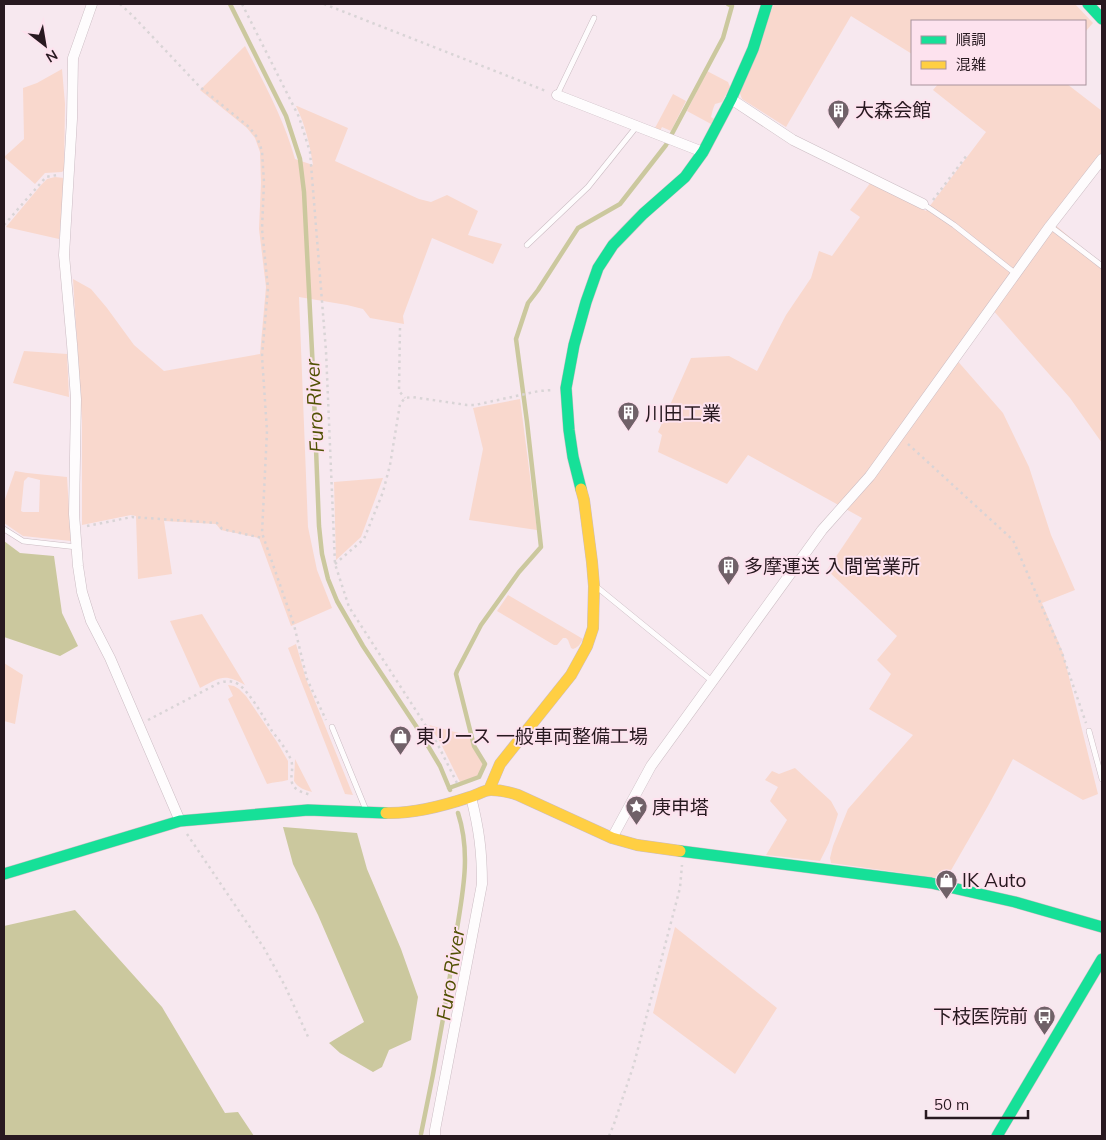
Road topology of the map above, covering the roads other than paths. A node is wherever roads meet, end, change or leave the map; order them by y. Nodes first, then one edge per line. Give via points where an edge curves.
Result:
1 (92, 4) edge
2 (766, 4) edge
3 (1088, 4) edge
4 (594, 18) dead end
5 (1102, 19) edge
6 (557, 95) joint
7 (730, 99) junction
8 (637, 126) junction
9 (703, 152) junction
10 (1102, 159) edge
11 (925, 206) joint
12 (1050, 226) junction
13 (527, 245) dead end
14 (1102, 266) edge
15 (1016, 274) junction
16 (4, 529) edge
17 (76, 547) junction
18 (594, 586) junction
19 (712, 681) junction
20 (332, 727) road end
21 (1089, 731) road end
22 (1102, 779) edge
23 (489, 790) junction
24 (471, 797) junction
25 (366, 812) junction
26 (180, 821) junction
27 (612, 838) junction
28 (4, 874) edge
29 (1102, 927) edge
30 (1102, 959) edge
31 (435, 1136) edge
32 (996, 1136) edge

1 - 17 street via 73,58 64,255 76,400
2 - 7 street via 753,49
3 - 5 street
4 - 6 lane
6 - 8 street
7 - 9 street
7 - 11 street via 793,140
8 - 9 street
8 - 13 lane via 588,187
9 - 18 street via 685,177 613,245 598,268 574,345 566,388 569,430 584,500
10 - 12 street
11 - 15 lane
12 - 14 lane
12 - 15 street
15 - 19 street via 870,476 822,530
16 - 17 lane via 23,541
17 - 26 street via 82,592 91,621
18 - 19 lane
18 - 23 street via 592,628 587,646 571,675 500,764
19 - 27 street via 650,766
20 - 25 lane
21 - 22 lane
23 - 24 street
23 - 27 street via 518,795
24 - 25 street via 422,810
24 - 31 street via 480,836 482,884
25 - 26 street via 308,810
26 - 28 street
27 - 29 street via 684,852 932,883
30 - 32 street

